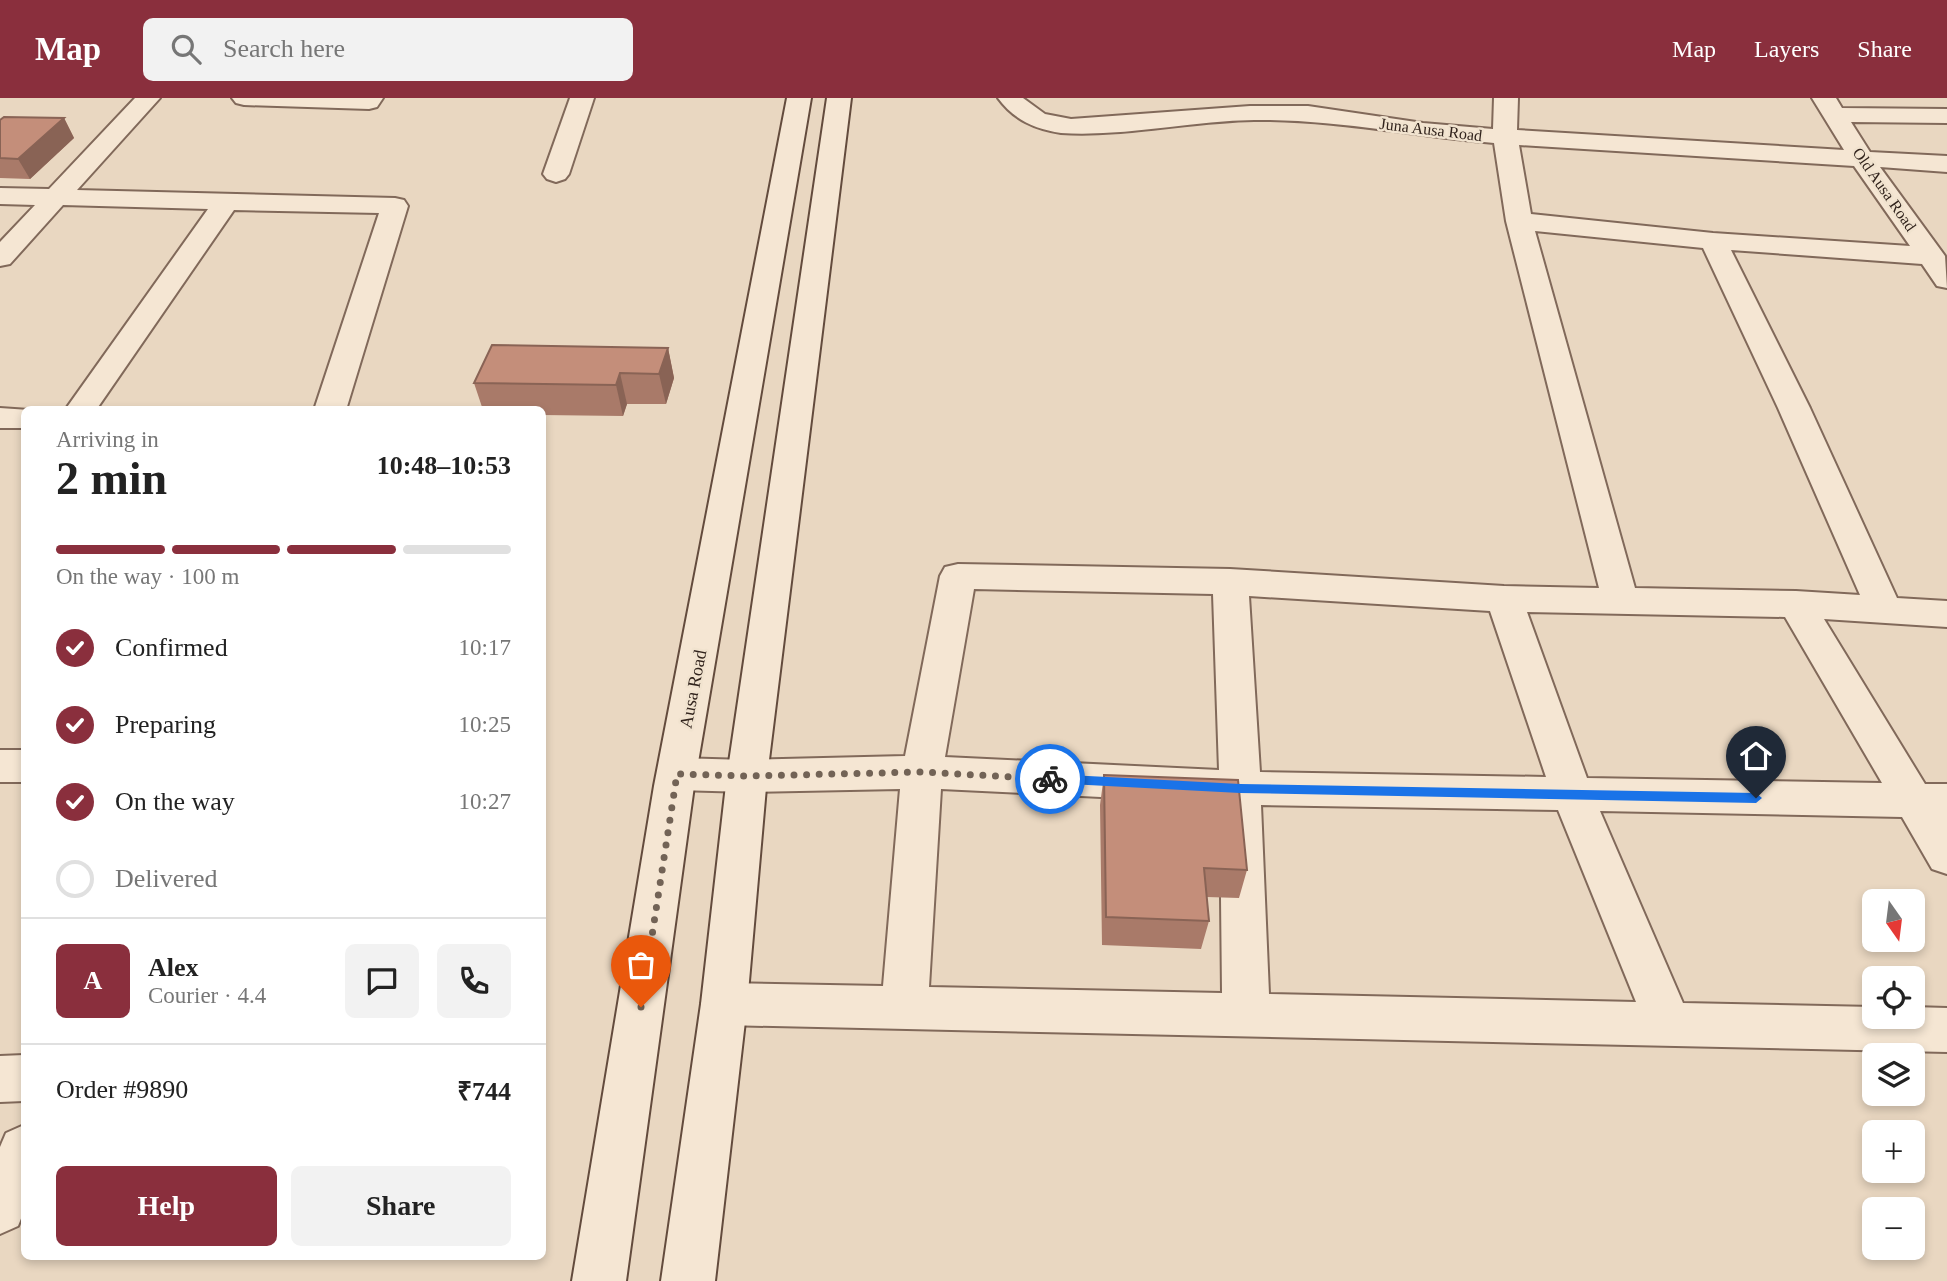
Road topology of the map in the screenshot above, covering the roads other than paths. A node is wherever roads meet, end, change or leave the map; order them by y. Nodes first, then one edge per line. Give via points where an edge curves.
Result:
1 (148, 98) edge
2 (244, 98) edge
3 (372, 98) edge
4 (582, 98) edge
5 (799, 98) edge
6 (839, 98) edge
7 (1010, 98) edge
8 (1506, 98) edge
9 (1917, 98) edge
10 (1830, 107) edge
11 (1940, 116) edge
12 (1505, 138) junction
13 (1863, 161) junction
14 (1947, 164) edge
15 (556, 174) dead end
16 (0, 196) edge
17 (57, 197) junction
18 (226, 202) junction
19 (1519, 221) junction
20 (1914, 230) junction
21 (1947, 231) edge
22 (1713, 241) junction
23 (0, 258) edge
24 (1941, 269) edge
25 (83, 406) edge
26 (331, 406) edge
27 (0, 418) edge
28 (21, 418) edge
29 (1230, 582) junction
30 (1504, 600) junction
31 (1622, 602) junction
32 (1796, 604) junction
33 (1885, 611) junction
34 (1947, 614) edge
35 (0, 766) edge
36 (21, 766) edge
37 (922, 772) junction
38 (677, 774) junction
39 (747, 776) junction
40 (1240, 788) junction
41 (1573, 794) junction
42 (1930, 801) edge
43 (1947, 856) edge
44 (724, 1004) junction
45 (904, 1009) junction
46 (1246, 1016) junction
47 (1669, 1024) junction
48 (1947, 1030) edge
49 (21, 1079) edge
50 (0, 1080) edge
51 (21, 1157) edge
52 (0, 1208) edge
53 (598, 1281) edge
54 (688, 1281) edge

1 - 17 street
2 - 3 street via 369,103
4 - 15 street
5 - 38 street, Ausa Road
6 - 39 street
7 - 12 street, Juna Ausa Road via 1033,121 1049,125 1308,113
8 - 12 street
9 - 11 street
10 - 11 street
10 - 13 street, Old Ausa Road
12 - 13 street, Juna Ausa Road
12 - 19 street
13 - 14 street, Juna Ausa Road
13 - 20 street, Old Ausa Road
16 - 17 street
17 - 18 street
17 - 23 street
18 - 25 street
18 - 26 street via 395,206
19 - 22 street
19 - 31 street
20 - 21 street
20 - 24 street, Old Ausa Road
22 - 24 street
22 - 33 street
27 - 28 street
29 - 30 street
29 - 37 street via 958,576
29 - 40 street
30 - 31 street
30 - 41 street
31 - 32 street
32 - 33 street
32 - 42 street
33 - 34 street
35 - 36 street
37 - 39 street
37 - 40 street
37 - 45 street
38 - 39 street
38 - 53 street, Ausa Road
39 - 44 street
40 - 41 street
40 - 46 street
41 - 42 street
41 - 47 street
42 - 43 street
44 - 45 street
44 - 54 street
45 - 46 street
46 - 47 street
47 - 48 street
49 - 50 street
51 - 52 street

